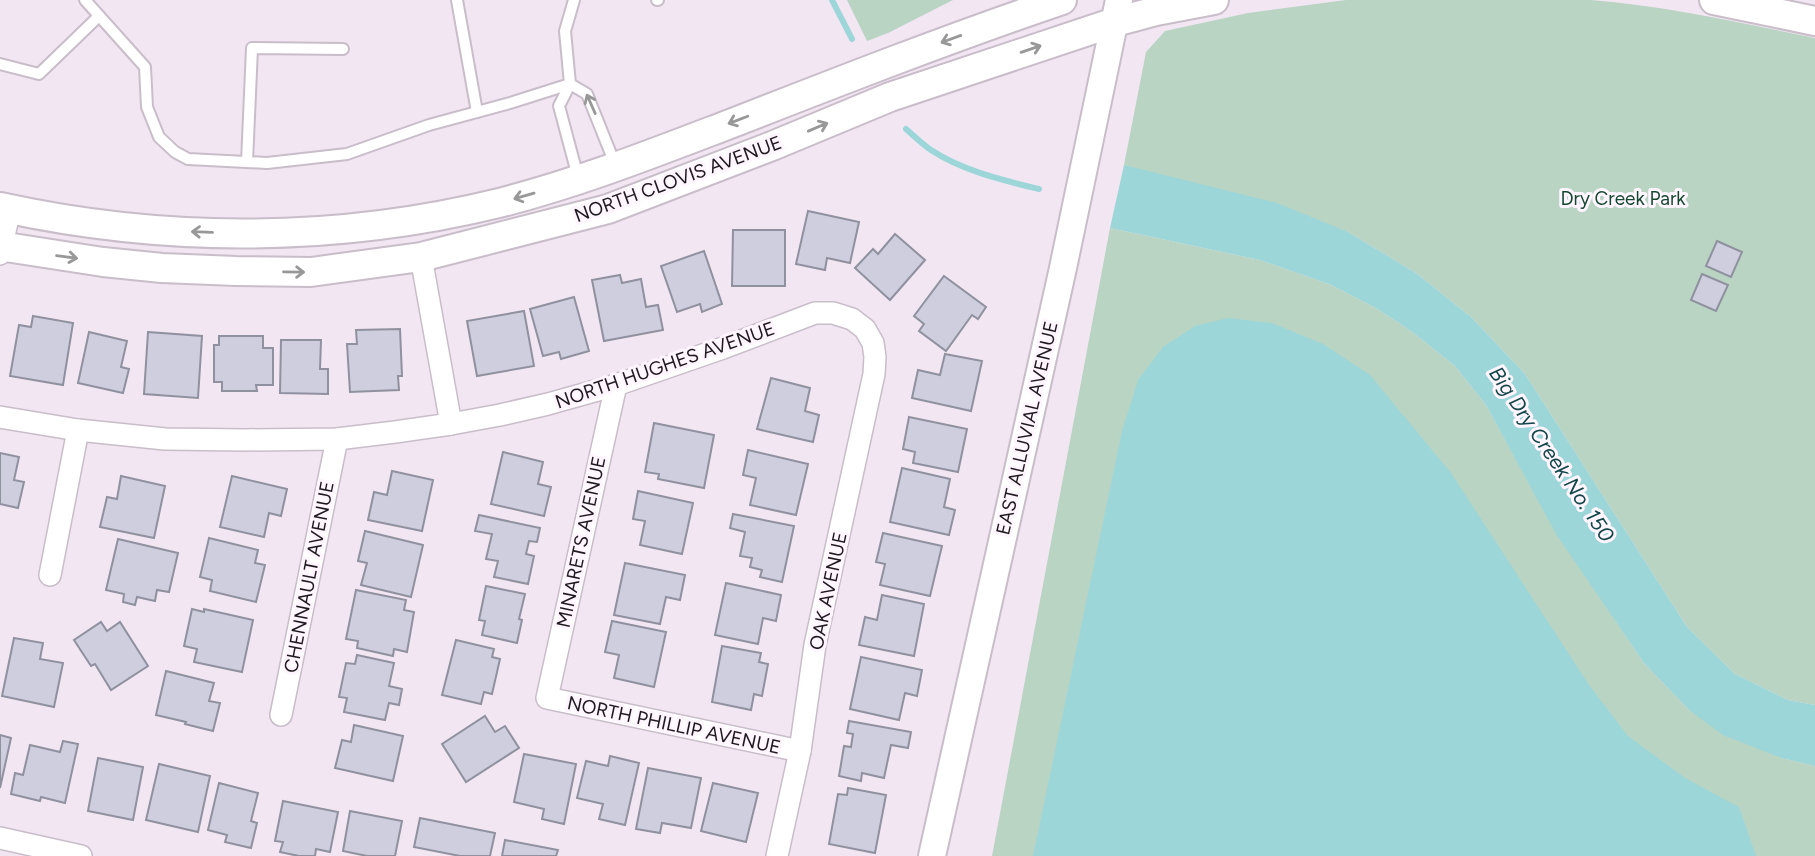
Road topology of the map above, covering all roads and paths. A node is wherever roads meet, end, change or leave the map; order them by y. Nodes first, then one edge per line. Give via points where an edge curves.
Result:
1 (85, 0) edge
2 (457, 0) edge
3 (574, 0) edge
4 (1062, 0) edge
5 (1214, 0) edge
6 (1714, 0) edge
7 (1804, 0) edge
8 (1815, 2) edge
9 (1117, 11) edge
10 (99, 16) junction
11 (1815, 21) edge
12 (343, 48) dead end
13 (0, 64) edge
14 (570, 85) junction
15 (477, 112) junction
16 (247, 162) junction
17 (616, 167) junction
18 (579, 180) junction
19 (5, 208) edge
20 (1, 249) edge
21 (421, 257) junction
22 (865, 329) joint
23 (616, 385) junction
24 (0, 417) edge
25 (452, 424) junction
26 (79, 430) junction
27 (337, 439) junction
28 (50, 575) dead end
29 (547, 698) joint
30 (281, 715) dead end
31 (800, 751) junction
32 (0, 838) edge
33 (81, 856) edge
34 (777, 856) edge
35 (932, 856) edge

1 - 10 lane
2 - 15 lane
3 - 14 lane via 565,31
4 -> 17 main road, NORTH CLOVIS AVENUE
5 - 9 main road, NORTH CLOVIS AVENUE via 1157,11
6 - 11 main road
7 - 8 main road
21 -> 9 main road, NORTH CLOVIS AVENUE via 608,209
9 - 35 street, EAST ALLUVIAL AVENUE
10 - 13 lane via 39,74
10 - 16 lane via 145,67 147,107 159,137 188,159
12 - 16 lane via 253,48
14 - 15 lane
17 -> 14 lane via 587,94
14 - 18 lane via 559,106
15 - 16 lane via 347,154
17 - 18 main road, NORTH CLOVIS AVENUE
17 - 21 main road via 612,179 595,195 471,230
18 -> 19 main road, NORTH CLOVIS AVENUE via 499,203 369,227 304,233 166,231
19 - 20 street
20 -> 21 main road, NORTH CLOVIS AVENUE via 162,268 236,271 311,272
21 - 25 street
22 - 23 street, NORTH HUGHES AVENUE via 852,318 815,313
22 - 31 street, OAK AVENUE via 873,343 874,374 815,645
23 - 25 street, NORTH HUGHES AVENUE
23 - 29 street, MINARETS AVENUE
24 - 26 street, NORTH HUGHES AVENUE
25 - 27 street, NORTH HUGHES AVENUE
26 - 27 street, NORTH HUGHES AVENUE via 165,439
26 - 28 street
27 - 30 street, CHENNAULT AVENUE
29 - 31 street, NORTH PHILLIP AVENUE
31 - 34 street, OAK AVENUE
32 - 33 street

